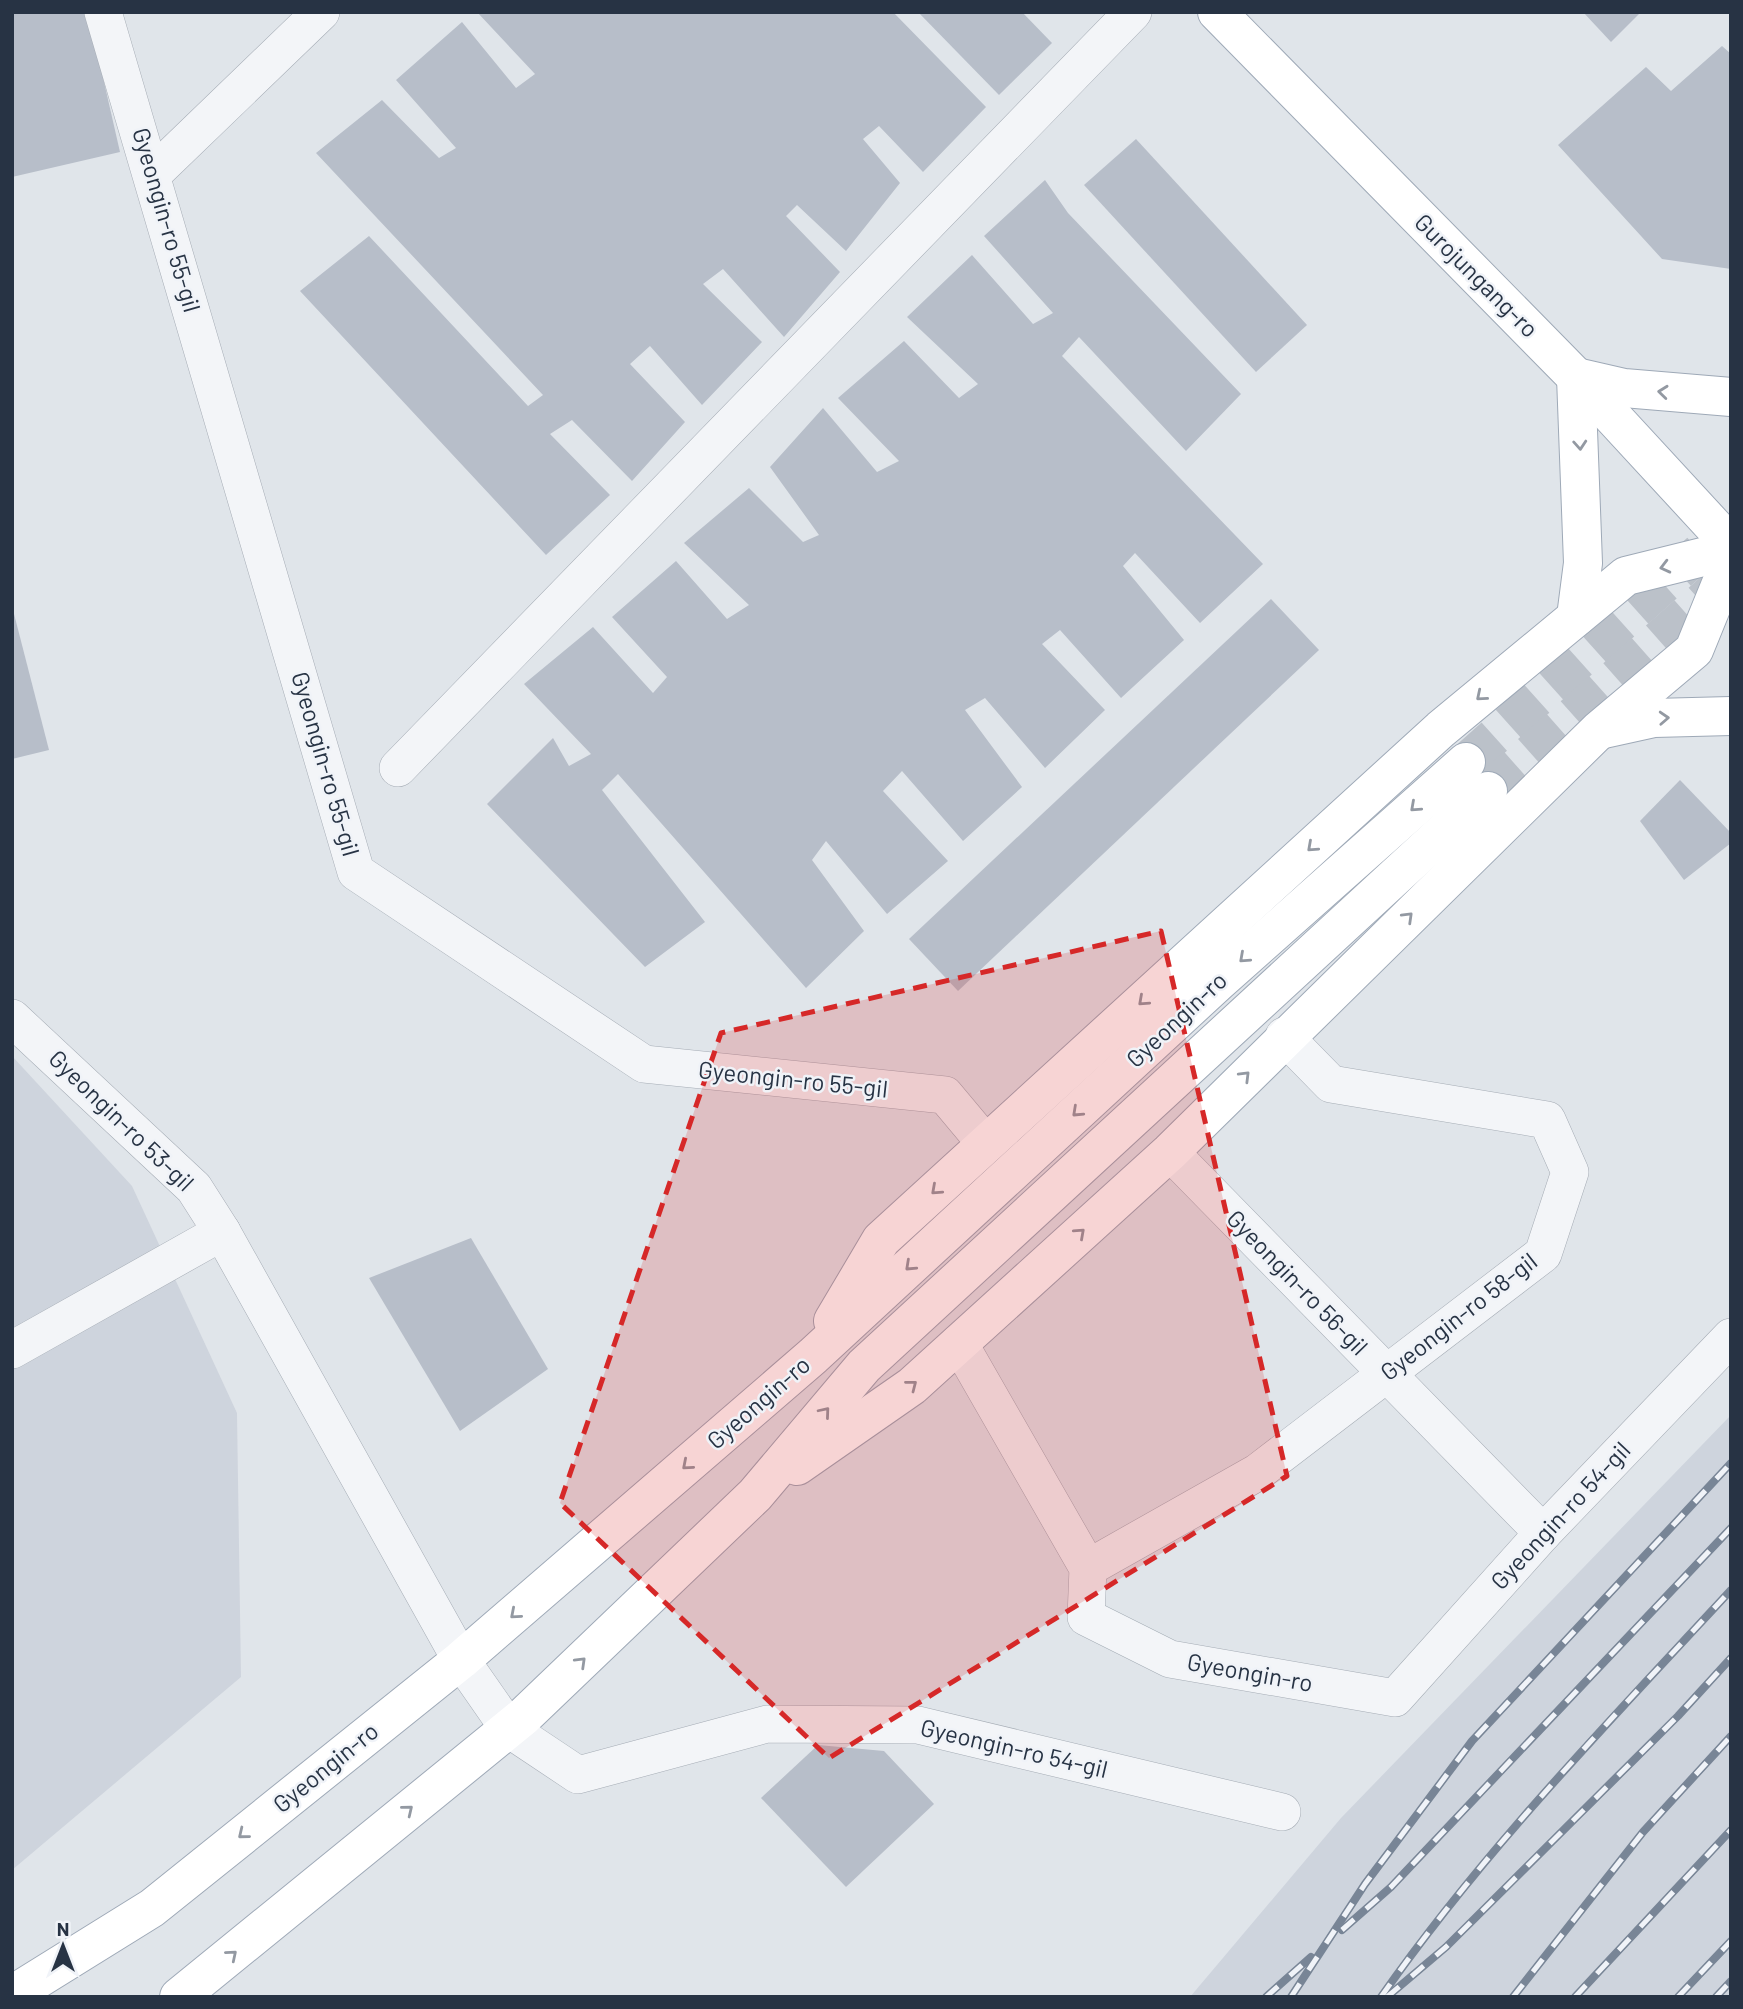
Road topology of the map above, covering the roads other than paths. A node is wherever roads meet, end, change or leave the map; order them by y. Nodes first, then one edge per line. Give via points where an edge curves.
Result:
1 (103, 12) edge
2 (321, 12) edge
3 (1133, 12) edge
4 (1217, 12) edge
5 (153, 174) junction
6 (1576, 377) junction
7 (1731, 397) edge
8 (1731, 547) edge
9 (1731, 559) edge
10 (1576, 617) junction
11 (1731, 716) edge
12 (1598, 730) junction
13 (398, 768) dead end
14 (12, 1018) edge
15 (1284, 1036) junction
16 (986, 1144) junction
17 (1170, 1152) junction
18 (222, 1231) junction
19 (1731, 1337) edge
20 (959, 1343) junction
21 (12, 1350) edge
22 (813, 1356) junction
23 (1386, 1374) junction
24 (755, 1495) junction
25 (1543, 1533) junction
26 (1088, 1569) junction
27 (461, 1660) junction
28 (1395, 1698) joint
29 (509, 1729) junction
30 (1283, 1812) dead end
31 (12, 1995) edge
32 (179, 1997) edge

1 - 5 street, Gyeongin-ro 55-gil
2 - 5 street
3 - 13 street
4 - 6 main road, Gurojungang-ro
5 - 16 street, Gyeongin-ro 55-gil via 356,872 643,1064 945,1095
7 -> 6 main road via 1624,388
6 - 8 main road, Gurojungang-ro
6 -> 10 main road via 1583,563
8 -> 10 main road via 1626,576
9 - 12 main road via 1694,650
10 -> 16 main road via 1441,729
12 -> 11 main road via 1654,718
15 -> 12 main road
14 - 18 street, Gyeongin-ro 53-gil via 194,1188
17 -> 15 main road
15 - 23 street, Gyeongin-ro 58-gil via 1331,1084 1548,1120 1570,1172 1543,1254
16 -> 22 main road via 881,1240
20 -> 17 main road
17 - 23 street, Gyeongin-ro 56-gil
18 - 21 street
18 - 27 street, Gyeongin-ro 53-gil
19 - 25 street, Gyeongin-ro 54-gil
24 -> 20 main road via 912,1386
20 - 26 street
24 -> 22 main road, Gyeongin-ro via 864,1366 1477,776 1218,982
22 -> 27 main road, Gyeongin-ro
23 - 25 street, Gyeongin-ro 56-gil
23 - 26 street, Gyeongin-ro 58-gil via 1258,1472
29 -> 24 main road, Gyeongin-ro
25 - 28 street, Gyeongin-ro 54-gil
26 - 28 street, Gyeongin-ro via 1086,1617 1170,1659
27 - 29 street, Gyeongin-ro 53-gil
27 -> 31 main road, Gyeongin-ro via 152,1908
29 - 30 street, Gyeongin-ro 54-gil via 578,1775 767,1724 918,1725
32 -> 29 main road, Gyeongin-ro

